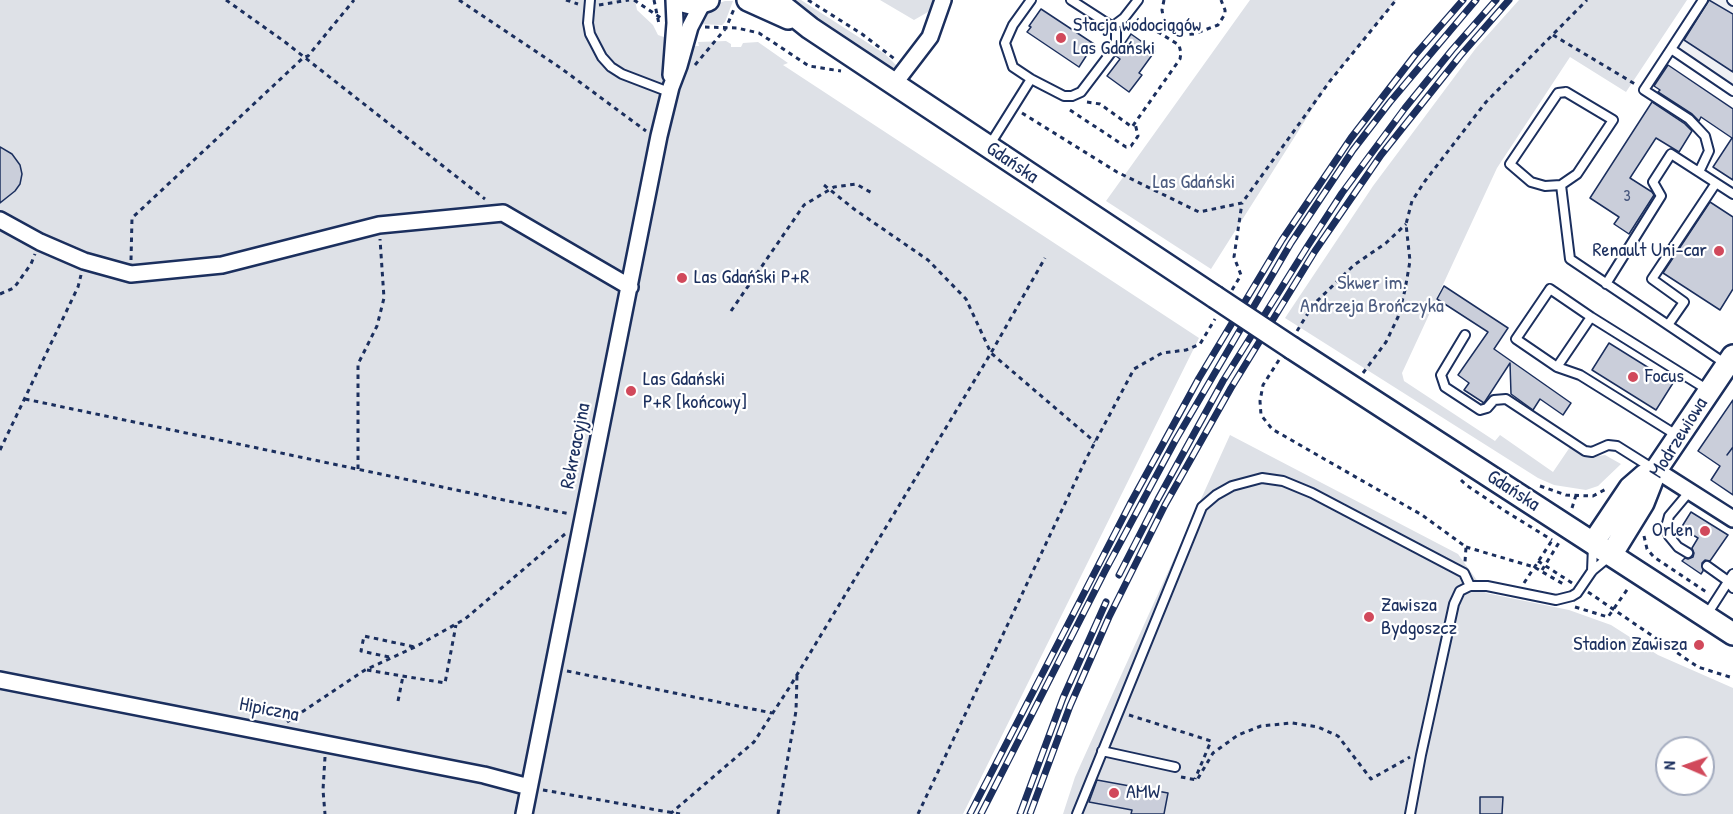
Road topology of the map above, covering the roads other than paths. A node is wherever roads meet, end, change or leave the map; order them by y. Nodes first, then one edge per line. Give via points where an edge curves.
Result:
1 (590, 0) edge
2 (674, 0) edge
3 (679, 0) edge
4 (775, 0) edge
5 (943, 0) edge
6 (1031, 0) edge
7 (1071, 0) edge
8 (1138, 0) edge
9 (1703, 0) edge
10 (705, 1) edge
11 (742, 2) edge
12 (1112, 27) junction
13 (810, 28) junction
14 (1671, 49) junction
15 (1031, 79) junction
16 (894, 84) junction
17 (670, 89) junction
18 (1733, 92) edge
19 (988, 147) junction
20 (1699, 172) junction
21 (1716, 183) junction
22 (1561, 185) junction
23 (1733, 194) edge
24 (0, 220) edge
25 (1606, 284) junction
26 (630, 287) junction
27 (1591, 317) junction
28 (1668, 325) junction
29 (1465, 335) dead end
30 (1731, 363) edge
31 (1557, 367) junction
32 (1709, 391) junction
33 (1679, 437) junction
34 (1656, 470) junction
35 (1690, 491) junction
36 (1733, 519) edge
37 (1593, 543) junction
38 (1688, 553) dead end
39 (1611, 555) junction
40 (1707, 566) dead end
41 (1592, 571) junction
42 (1731, 581) edge
43 (1470, 586) junction
44 (1706, 616) junction
45 (1733, 634) edge
46 (0, 680) edge
47 (1102, 751) junction
48 (1175, 766) dead end
49 (530, 788) junction
50 (525, 814) edge
51 (1077, 814) edge
52 (1410, 814) edge

1 - 17 lane via 590,34 602,57 622,74
2 - 17 street, Rekreacyjna
3 - 10 main road
4 - 13 main road, Gdańska
5 - 16 street via 930,37
6 - 15 lane via 1005,43 1013,67
7 - 12 lane
8 - 12 lane
9 - 14 lane
10 - 17 street, Rekreacyjna via 690,27
11 - 13 main road, Gdańska
12 - 15 lane via 1116,30 1116,46 1081,92 1064,96
13 - 16 main road, Gdańska
14 - 18 lane
14 - 20 lane via 1644,90 1689,119 1705,136 1709,151
15 - 19 lane
16 - 19 main road, Gdańska
17 - 26 street, Rekreacyjna
19 - 37 main road, Gdańska, bridge
20 - 21 lane
20 - 25 lane via 1671,154 1653,182 1661,196
21 - 23 lane
21 - 28 lane via 1652,279 1684,302
22 - 22 lane via 1531,182 1510,164 1561,92 1613,120 1577,174
22 - 25 lane via 1570,259
24 - 26 street via 84,261 131,274 222,265 379,225 503,213
25 - 28 lane
26 - 49 street, Rekreacyjna
27 - 31 lane
27 - 31 lane via 1550,289 1516,339
27 - 32 lane
28 - 30 lane
29 - 34 lane via 1441,375 1445,387 1480,410 1494,400 1506,399 1585,451 1617,446
30 - 32 main road, Modrzewiowa
31 - 33 lane via 1580,375
32 - 33 main road, Modrzewiowa
33 - 34 main road, Modrzewiowa
34 - 35 street
34 - 37 main road, Modrzewiowa via 1634,484
34 - 39 main road, Modrzewiowa via 1643,503
35 - 36 street
35 - 38 lane via 1669,516 1666,527 1668,536
37 - 39 main road, Gdańska
37 - 41 lane
39 - 41 lane
39 - 44 main road, Gdańska
40 - 42 lane
41 - 43 lane via 1575,594 1556,600
42 - 44 lane
43 - 47 lane via 1464,573 1312,493 1283,481 1262,478 1232,486 1202,507
43 - 52 lane via 1460,591 1454,604
44 - 45 main road, Gdańska
46 - 49 street, Hipiczna via 484,775
47 - 48 lane
47 - 51 lane
49 - 50 street, Rekreacyjna

